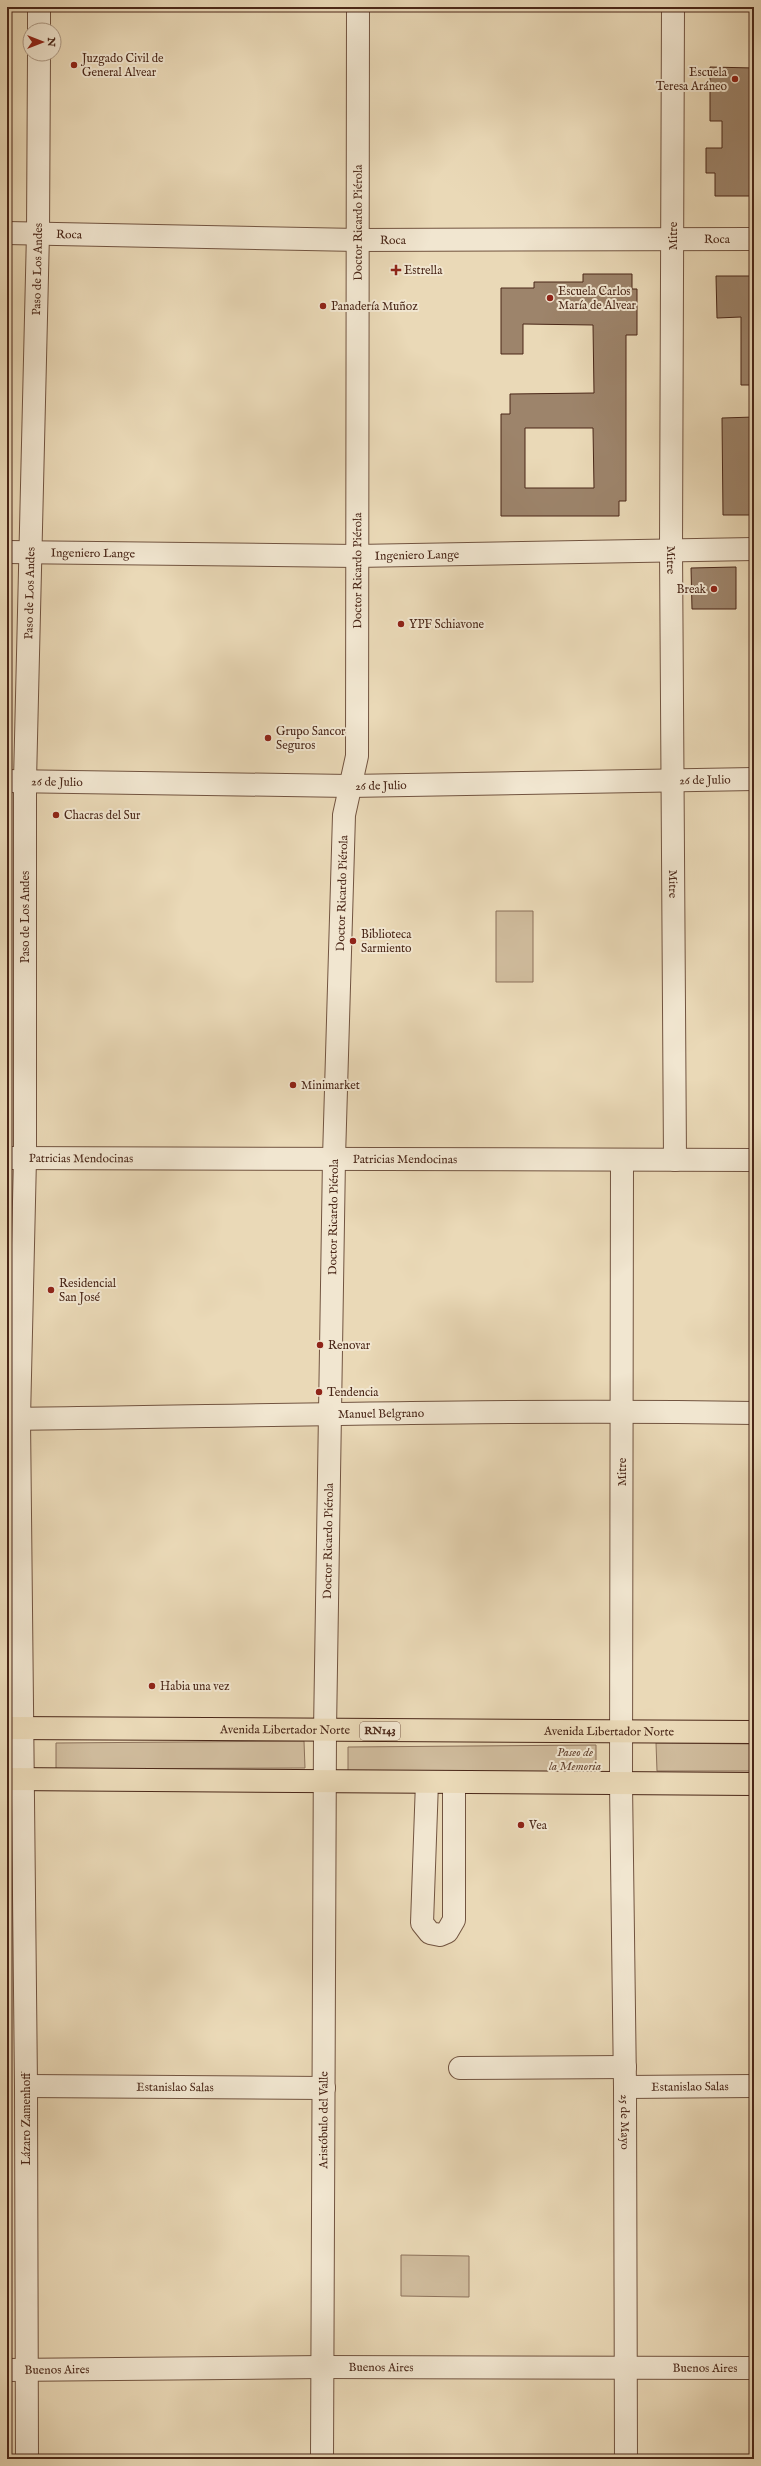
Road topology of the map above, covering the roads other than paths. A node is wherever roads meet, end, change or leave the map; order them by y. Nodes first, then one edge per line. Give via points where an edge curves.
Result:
1 (39, 7) edge
2 (358, 7) edge
3 (673, 7) edge
4 (39, 22) edge
5 (39, 62) edge
6 (7, 233) edge
7 (38, 233) junction
8 (673, 239) junction
9 (754, 239) edge
10 (358, 240) junction
11 (671, 549) junction
12 (754, 549) edge
13 (7, 552) edge
14 (32, 552) junction
15 (356, 556) junction
16 (754, 779) edge
17 (672, 780) junction
18 (16, 781) edge
19 (349, 786) junction
20 (16, 1158) edge
21 (334, 1158) junction
22 (622, 1160) junction
23 (675, 1160) junction
24 (754, 1160) edge
25 (622, 1411) junction
26 (331, 1413) junction
27 (754, 1413) edge
28 (13, 1419) edge
29 (15, 1728) edge
30 (325, 1731) junction
31 (754, 1732) edge
32 (622, 1733) junction
33 (15, 1779) edge
34 (326, 1781) junction
35 (427, 1782) junction
36 (454, 1783) junction
37 (621, 1784) junction
38 (754, 1784) edge
39 (460, 2068) dead end
40 (625, 2077) junction
41 (26, 2086) junction
42 (754, 2086) edge
43 (324, 2088) junction
44 (322, 2367) junction
45 (627, 2368) junction
46 (754, 2368) edge
47 (17, 2370) edge
48 (27, 2459) edge
49 (322, 2459) edge
50 (626, 2459) edge

1 - 4 street
2 - 10 street, Doctor Ricardo Piérola
3 - 8 street, Mitre
5 - 7 street, Paso de Los Andes
6 - 7 street, Roca
7 - 10 street, Roca
7 - 14 street, Paso de Los Andes
8 - 9 street, Roca
8 - 10 street, Roca
8 - 11 street, Mitre
10 - 15 street, Doctor Ricardo Piérola
11 - 12 street, Ingeniero Lange
11 - 15 street, Ingeniero Lange
11 - 17 street, Mitre
13 - 14 street, Ingeniero Lange
14 - 15 street, Ingeniero Lange
14 - 18 street, Paso de Los Andes
15 - 19 street, Doctor Ricardo Piérola via 357,756
16 - 17 street, 26 de Julio
17 - 19 street, 26 de Julio
17 - 23 street, Mitre
18 - 19 street, 26 de Julio
18 - 20 street, Paso de Los Andes
19 - 21 street, Doctor Ricardo Piérola via 344,815
20 - 21 street, Patricias Mendocinas
20 - 28 street, Paso de Los Andes
21 - 22 street, Patricias Mendocinas
21 - 26 street, Doctor Ricardo Piérola
22 - 23 street, Patricias Mendocinas
22 - 25 street, Mitre
23 - 24 street, Patricias Mendocinas
25 - 26 street, Manuel Belgrano
25 - 27 street, Manuel Belgrano
25 - 32 street, Mitre
26 - 28 street, Manuel Belgrano
26 - 30 street, Doctor Ricardo Piérola
28 - 29 street, Paso de Los Andes
29 - 30 highway, Avenida Libertador Norte / RN143
29 - 33 street, Paso de Los Andes
30 - 32 highway, Avenida Libertador Norte / RN143
30 - 34 street, Doctor Ricardo Piérola
31 - 32 highway, Avenida Libertador Norte / RN143
32 - 37 street, Mitre
33 - 34 highway
33 - 41 street, Lázaro Zamenhoff
34 - 35 highway
34 - 43 street, Aristóbulo del Valle
35 - 36 highway
35 - 36 street via 422,1923 430,1933 440,1935 447,1932 454,1920
36 - 37 highway
37 - 38 highway
37 - 40 street, 25 de Mayo
39 - 40 street, Estanislao Salas
40 - 42 street, Estanislao Salas
40 - 45 street, 25 de Mayo
41 - 43 street, Estanislao Salas
41 - 47 street, Lázaro Zamenhoff
43 - 44 street, Aristóbulo del Valle
44 - 45 street, Buenos Aires
44 - 47 street, Buenos Aires
44 - 49 street, Aristóbulo del Valle
45 - 46 street, Buenos Aires
45 - 50 street, 25 de Mayo
47 - 48 street, Lázaro Zamenhoff

